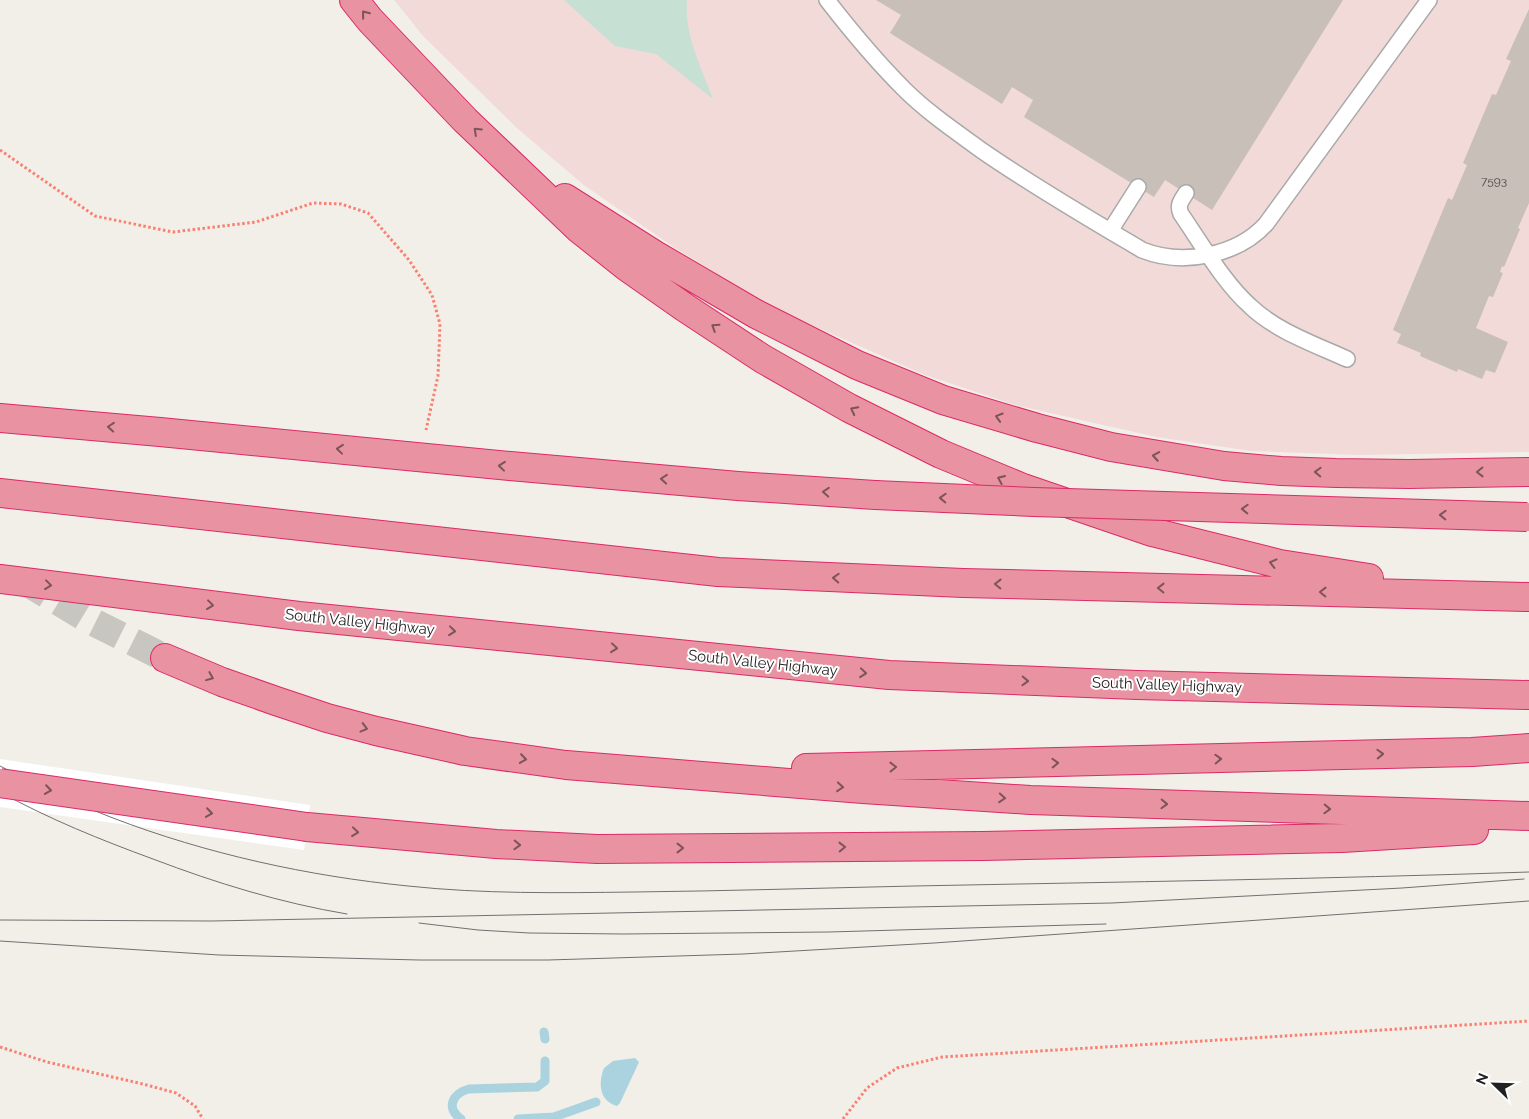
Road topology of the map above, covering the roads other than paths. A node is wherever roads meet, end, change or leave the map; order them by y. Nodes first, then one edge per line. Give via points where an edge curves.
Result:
1 (354, 0) edge
2 (827, 0) edge
3 (1429, 0) edge
4 (512, 165) junction
5 (1138, 187) dead end
6 (1186, 193) dead end
7 (1110, 231) junction
8 (1210, 256) junction
9 (1347, 359) dead end
10 (0, 418) edge
11 (1529, 472) edge
12 (0, 493) edge
13 (1528, 517) edge
14 (0, 579) edge
15 (1477, 595) junction
16 (1529, 596) edge
17 (165, 658) tunnel mouth
18 (1529, 695) edge
19 (1529, 748) edge
20 (652, 771) junction
21 (0, 783) edge
22 (1529, 816) edge
23 (1529, 826) edge

4 -> 1 highway via 431,85
2 - 7 lane via 883,67 930,112 1000,164
3 - 8 lane via 1266,224 1246,241
11 -> 4 highway via 1336,473 1224,466 1112,447 943,400 857,364 756,314
15 -> 4 highway via 1280,564 1152,532 1023,488 941,454 763,359 684,307 578,228
5 - 7 lane
6 - 8 lane via 1179,203 1180,211
7 - 8 lane via 1142,250 1158,255
8 - 9 lane via 1241,297 1262,315 1285,330
13 -> 10 highway, bridge via 874,495 510,466
15 -> 12 highway via 963,583 718,572
14 -> 18 highway, South Valley Highway via 300,616 889,675
15 - 16 highway
17 -> 20 highway via 222,682 327,718 412,739 465,751 566,765
20 -> 19 highway via 1452,753
20 -> 22 highway via 1030,800
21 -> 23 highway, bridge via 307,827 496,844 606,849 983,846 1322,838

